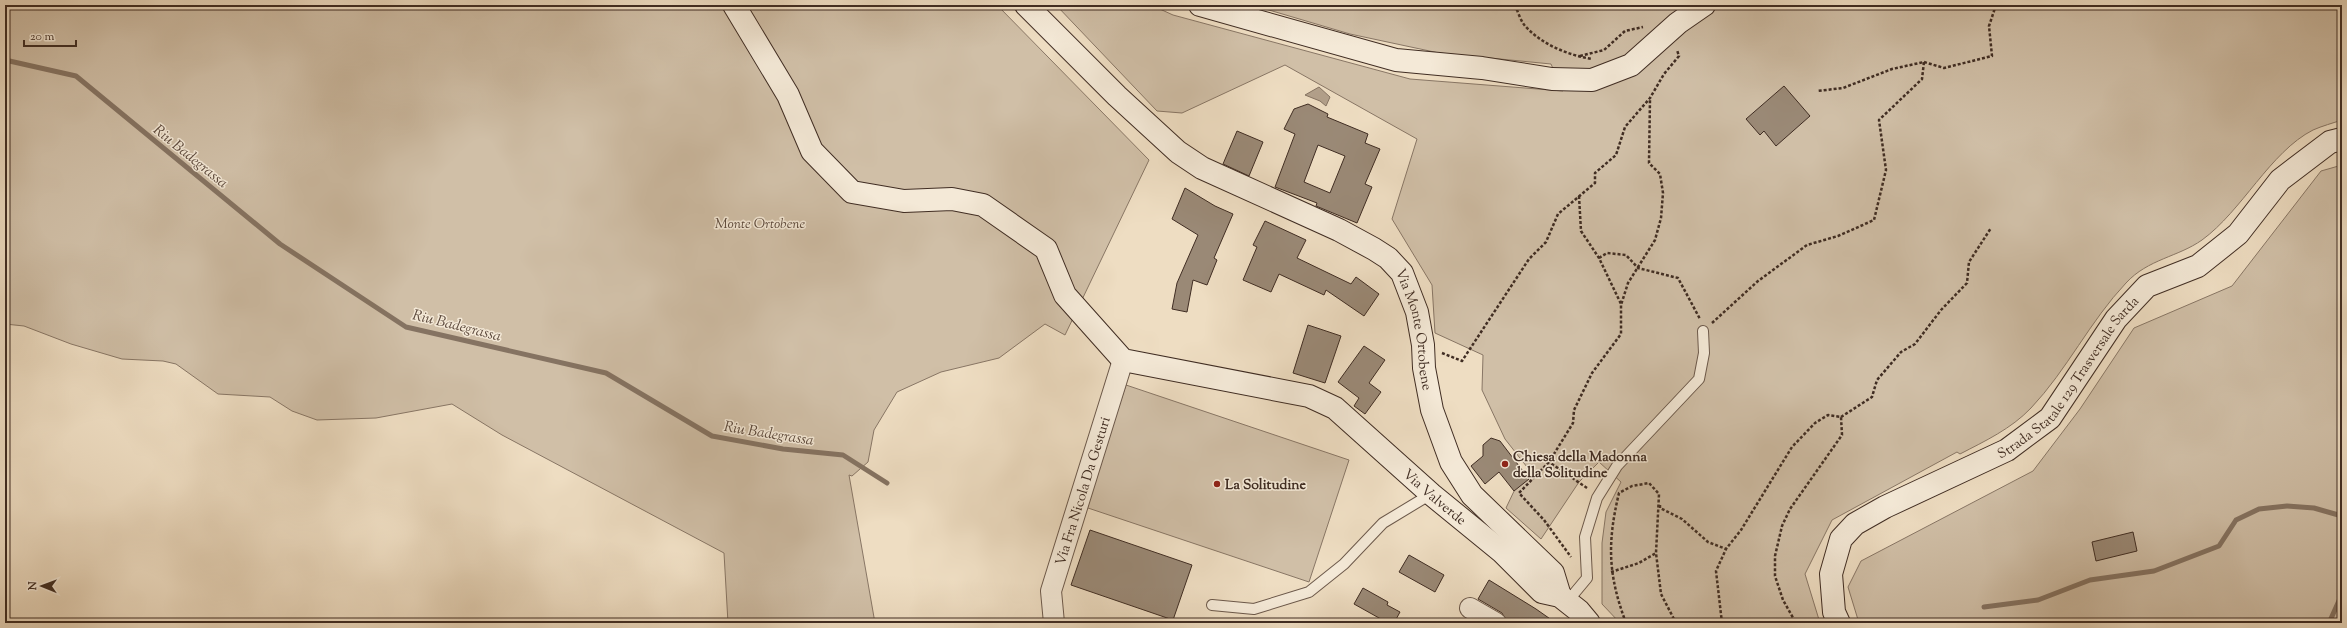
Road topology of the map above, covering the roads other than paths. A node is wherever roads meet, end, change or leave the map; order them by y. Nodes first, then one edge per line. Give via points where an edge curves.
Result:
1 (734, 5) edge
2 (1026, 5) edge
3 (1200, 5) edge
4 (1704, 5) edge
5 (2342, 139) edge
6 (1703, 332) road end
7 (1123, 360) junction
8 (1430, 494) junction
9 (1564, 599) junction
10 (1212, 605) dead end
11 (1470, 608) dead end
12 (1054, 623) edge
13 (1496, 623) edge
14 (1589, 623) edge
15 (1840, 623) edge

1 - 7 street via 788,95 812,151 852,192 904,201 952,199 983,205 1046,249 1065,295
2 - 9 street, Via Monte Ortobene via 1117,96 1178,152 1202,168 1339,230 1388,258 1402,273 1417,312 1432,410 1451,462 1472,495 1553,573
3 - 4 street via 1396,60 1482,68 1552,79 1592,80 1631,65 1678,23
5 - 15 street, Strada Statale 129 Trasversale Sarda via 2330,142 2280,180 2238,234 2198,266 2147,286 2116,319 2050,418 2007,450 1885,507 1855,524 1840,539 1834,554 1831,574 1834,612
6 - 9 lane via 1704,353 1699,379 1617,466 1597,498 1585,536 1587,578
7 - 8 street, Via Valverde via 1309,396 1335,408
7 - 12 street, Via Fra Nicola Da Gesturi via 1051,591
8 - 9 street, Via Valverde via 1502,552 1542,592
8 - 10 lane via 1383,523 1344,564 1309,592 1254,609
9 - 14 street
11 - 13 street

